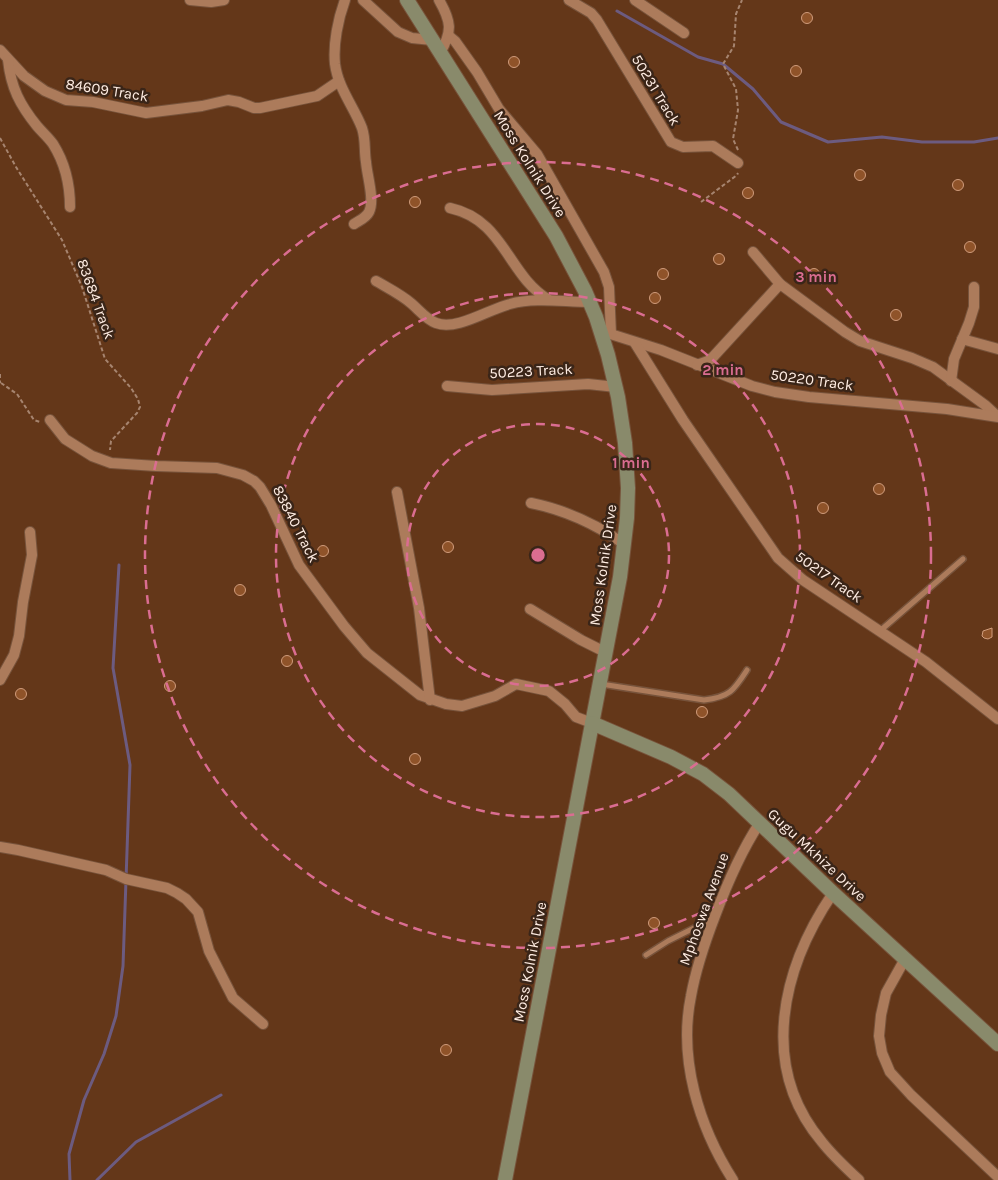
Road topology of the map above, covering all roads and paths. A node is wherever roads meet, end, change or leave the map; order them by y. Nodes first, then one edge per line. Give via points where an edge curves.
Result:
1 (190, 0) edge
2 (224, 0) edge
3 (345, 0) edge
4 (363, 0) edge
5 (407, 0) edge
6 (439, 0) edge
7 (569, 0) edge
8 (635, 0) edge
9 (742, 0) edge
10 (684, 33) dead end
11 (449, 36) junction
12 (432, 40) junction
13 (0, 50) edge
14 (440, 52) junction
15 (8, 60) junction
16 (339, 81) junction
17 (0, 138) edge
18 (738, 162) junction
19 (701, 202) dead end
20 (70, 207) dead end
21 (450, 208) dead end
22 (354, 224) dead end
23 (753, 252) dead end
24 (376, 281) dead end
25 (780, 284) junction
26 (974, 287) dead end
27 (549, 300) junction
28 (590, 302) junction
29 (606, 333) junction
30 (962, 339) junction
31 (635, 343) junction
32 (998, 349) edge
33 (697, 365) junction
34 (0, 374) edge
35 (951, 381) junction
36 (0, 383) edge
37 (446, 386) dead end
38 (616, 387) junction
39 (998, 417) edge
40 (50, 420) joint
41 (111, 463) junction
42 (397, 492) dead end
43 (531, 503) dead end
44 (30, 532) dead end
45 (624, 544) junction
46 (963, 559) dead end
47 (530, 609) dead end
48 (881, 630) junction
49 (607, 653) junction
50 (747, 670) dead end
51 (0, 680) edge
52 (600, 684) junction
53 (430, 700) junction
54 (998, 719) edge
55 (592, 723) junction
56 (759, 824) junction
57 (0, 847) edge
58 (833, 894) junction
59 (714, 918) junction
60 (646, 955) dead end
61 (905, 960) junction
62 (263, 1024) dead end
63 (998, 1044) edge
64 (998, 1176) edge
65 (505, 1180) edge
66 (733, 1180) edge
67 (859, 1180) edge

1 - 2 street
3 - 16 street via 336,44 335,64
4 - 12 street via 398,32 412,38
5 - 12 main road, Moss Kolnik Drive
6 - 11 street via 449,23
7 - 18 street, 50231 Track via 597,20 671,142 683,147 713,146
8 - 10 street
9 - 18 path via 736,14 734,46 723,64 736,89 738,110 732,139 738,149
11 - 14 street
11 - 29 street via 477,72 499,109 537,154 604,272 609,287
12 - 14 main road, Moss Kolnik Drive
13 - 15 street, 84609 Track
14 - 28 main road, Moss Kolnik Drive via 556,236
15 - 16 street, 84609 Track via 24,76 59,98 139,113 228,100 260,108 317,96
15 - 20 street via 13,89 59,156 68,184
16 - 22 street via 359,120 366,144 370,208 367,216
17 - 41 path, 83684 Track via 62,240 82,288 104,359 138,399 140,407 137,413 111,441
18 - 19 path via 737,175
21 - 27 street via 477,219 500,241 533,288
23 - 25 street
24 - 27 street via 411,303 429,319 445,325 523,301
25 - 33 street via 713,357
25 - 35 street via 860,341 912,358
26 - 30 street via 974,306
27 - 28 street
28 - 29 main road, Moss Kolnik Drive
29 - 31 street, 50220 Track
29 - 38 main road, Moss Kolnik Drive
30 - 32 street
30 - 35 street via 954,359
31 - 33 street, 50220 Track
31 - 48 street, 50217 Track via 778,558 804,580
33 - 39 street, 50220 Track via 783,394 947,409
34 - 36 path
35 - 39 street
36 - 40 path via 17,394 34,420
37 - 38 street, 50223 Track via 492,390 588,384
38 - 45 main road, Moss Kolnik Drive via 628,488
40 - 41 street, 83840 Track via 73,444
41 - 53 street, 83840 Track via 218,468 254,481 271,505 299,565 344,626 382,666
42 - 53 street via 419,608
43 - 45 street via 570,514
44 - 51 street via 32,555 19,636 14,655
45 - 49 main road, Moss Kolnik Drive
46 - 48 lane
47 - 49 street
48 - 54 street, 50217 Track
49 - 52 main road, Moss Kolnik Drive
50 - 52 lane via 733,691 704,700
52 - 55 main road, Moss Kolnik Drive
53 - 55 street, 83840 Track via 462,706 495,696 516,684 549,692 576,717
55 - 56 main road, Gugu Mkhize Drive via 702,774 729,794
55 - 65 main road, Moss Kolnik Drive
56 - 58 main road, Gugu Mkhize Drive
56 - 59 street, Mphoswa Avenue via 744,847
57 - 62 street via 106,870 126,879 168,888 186,899 198,912 209,951 233,998
58 - 61 main road, Gugu Mkhize Drive
58 - 67 street via 819,913 790,981 782,1026 783,1049 795,1098 805,1117 821,1141
59 - 60 lane
59 - 66 street, Mphoswa Avenue via 701,952 690,997 688,1043 698,1105 710,1138
61 - 63 main road, Gugu Mkhize Drive
61 - 64 street via 886,993 880,1015 879,1036 890,1072 911,1096

